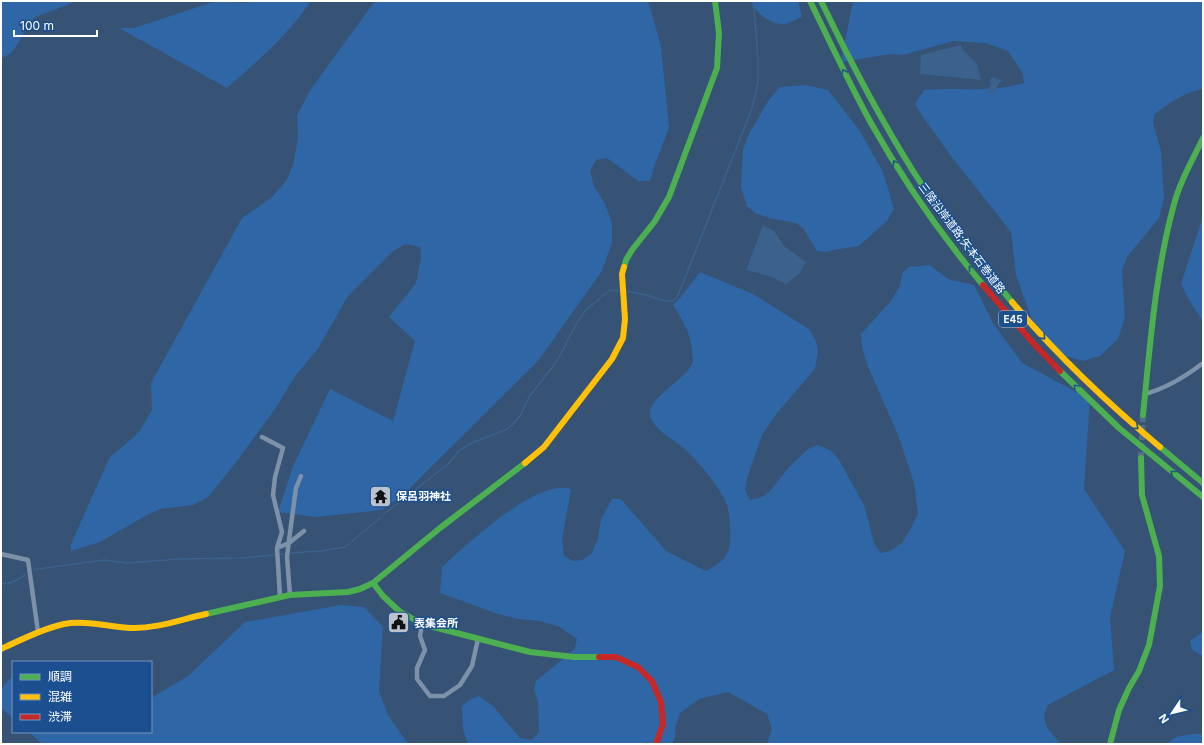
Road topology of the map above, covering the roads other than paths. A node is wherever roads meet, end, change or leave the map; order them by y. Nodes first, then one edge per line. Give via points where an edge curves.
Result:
1 (715, 1) edge
2 (810, 1) edge
3 (821, 1) edge
4 (1203, 138) edge
5 (1203, 363) edge
6 (1145, 394) junction
7 (1143, 415) tunnel mouth
8 (262, 436) dead end
9 (1141, 458) tunnel mouth
10 (301, 476) dead end
11 (1203, 483) edge
12 (1203, 497) edge
13 (304, 531) dead end
14 (289, 543) junction
15 (277, 548) junction
16 (1, 554) edge
17 (373, 582) junction
18 (290, 595) junction
19 (280, 597) junction
20 (422, 624) junction
21 (38, 632) junction
22 (478, 639) junction
23 (1, 648) edge
24 (656, 744) edge
25 (1110, 744) edge

1 - 17 main road via 719,32 717,68 669,197 626,260 622,274 625,314 623,338 612,359 544,447
12 -> 2 main road, 三陸沿岸道路;矢本石巻道路 / E45 via 1094,405 1007,313 905,179 862,106
3 -> 11 main road, 三陸沿岸道路;矢本石巻道路 / E45 via 872,102 914,172 1015,306 1100,394
4 - 6 main road via 1173,207 1154,314
5 - 6 street via 1161,390
6 - 7 main road
8 - 15 street via 283,448 273,495 282,532
9 - 25 main road via 1142,495 1159,556 1160,586 1149,645 1119,710
10 - 14 street via 296,488
13 - 14 street
14 - 15 street
14 - 18 street via 287,556
15 - 19 street
16 - 21 street via 28,560
17 - 18 main road via 348,592
17 - 20 main road via 399,611
18 - 19 main road
19 - 21 main road via 148,627 72,623
20 - 22 main road
20 - 22 street via 420,636 425,650 417,668 417,679 430,696 444,696 460,684 472,666
21 - 23 main road
22 - 24 main road via 530,652 616,658 638,667 652,682 661,702 663,724

